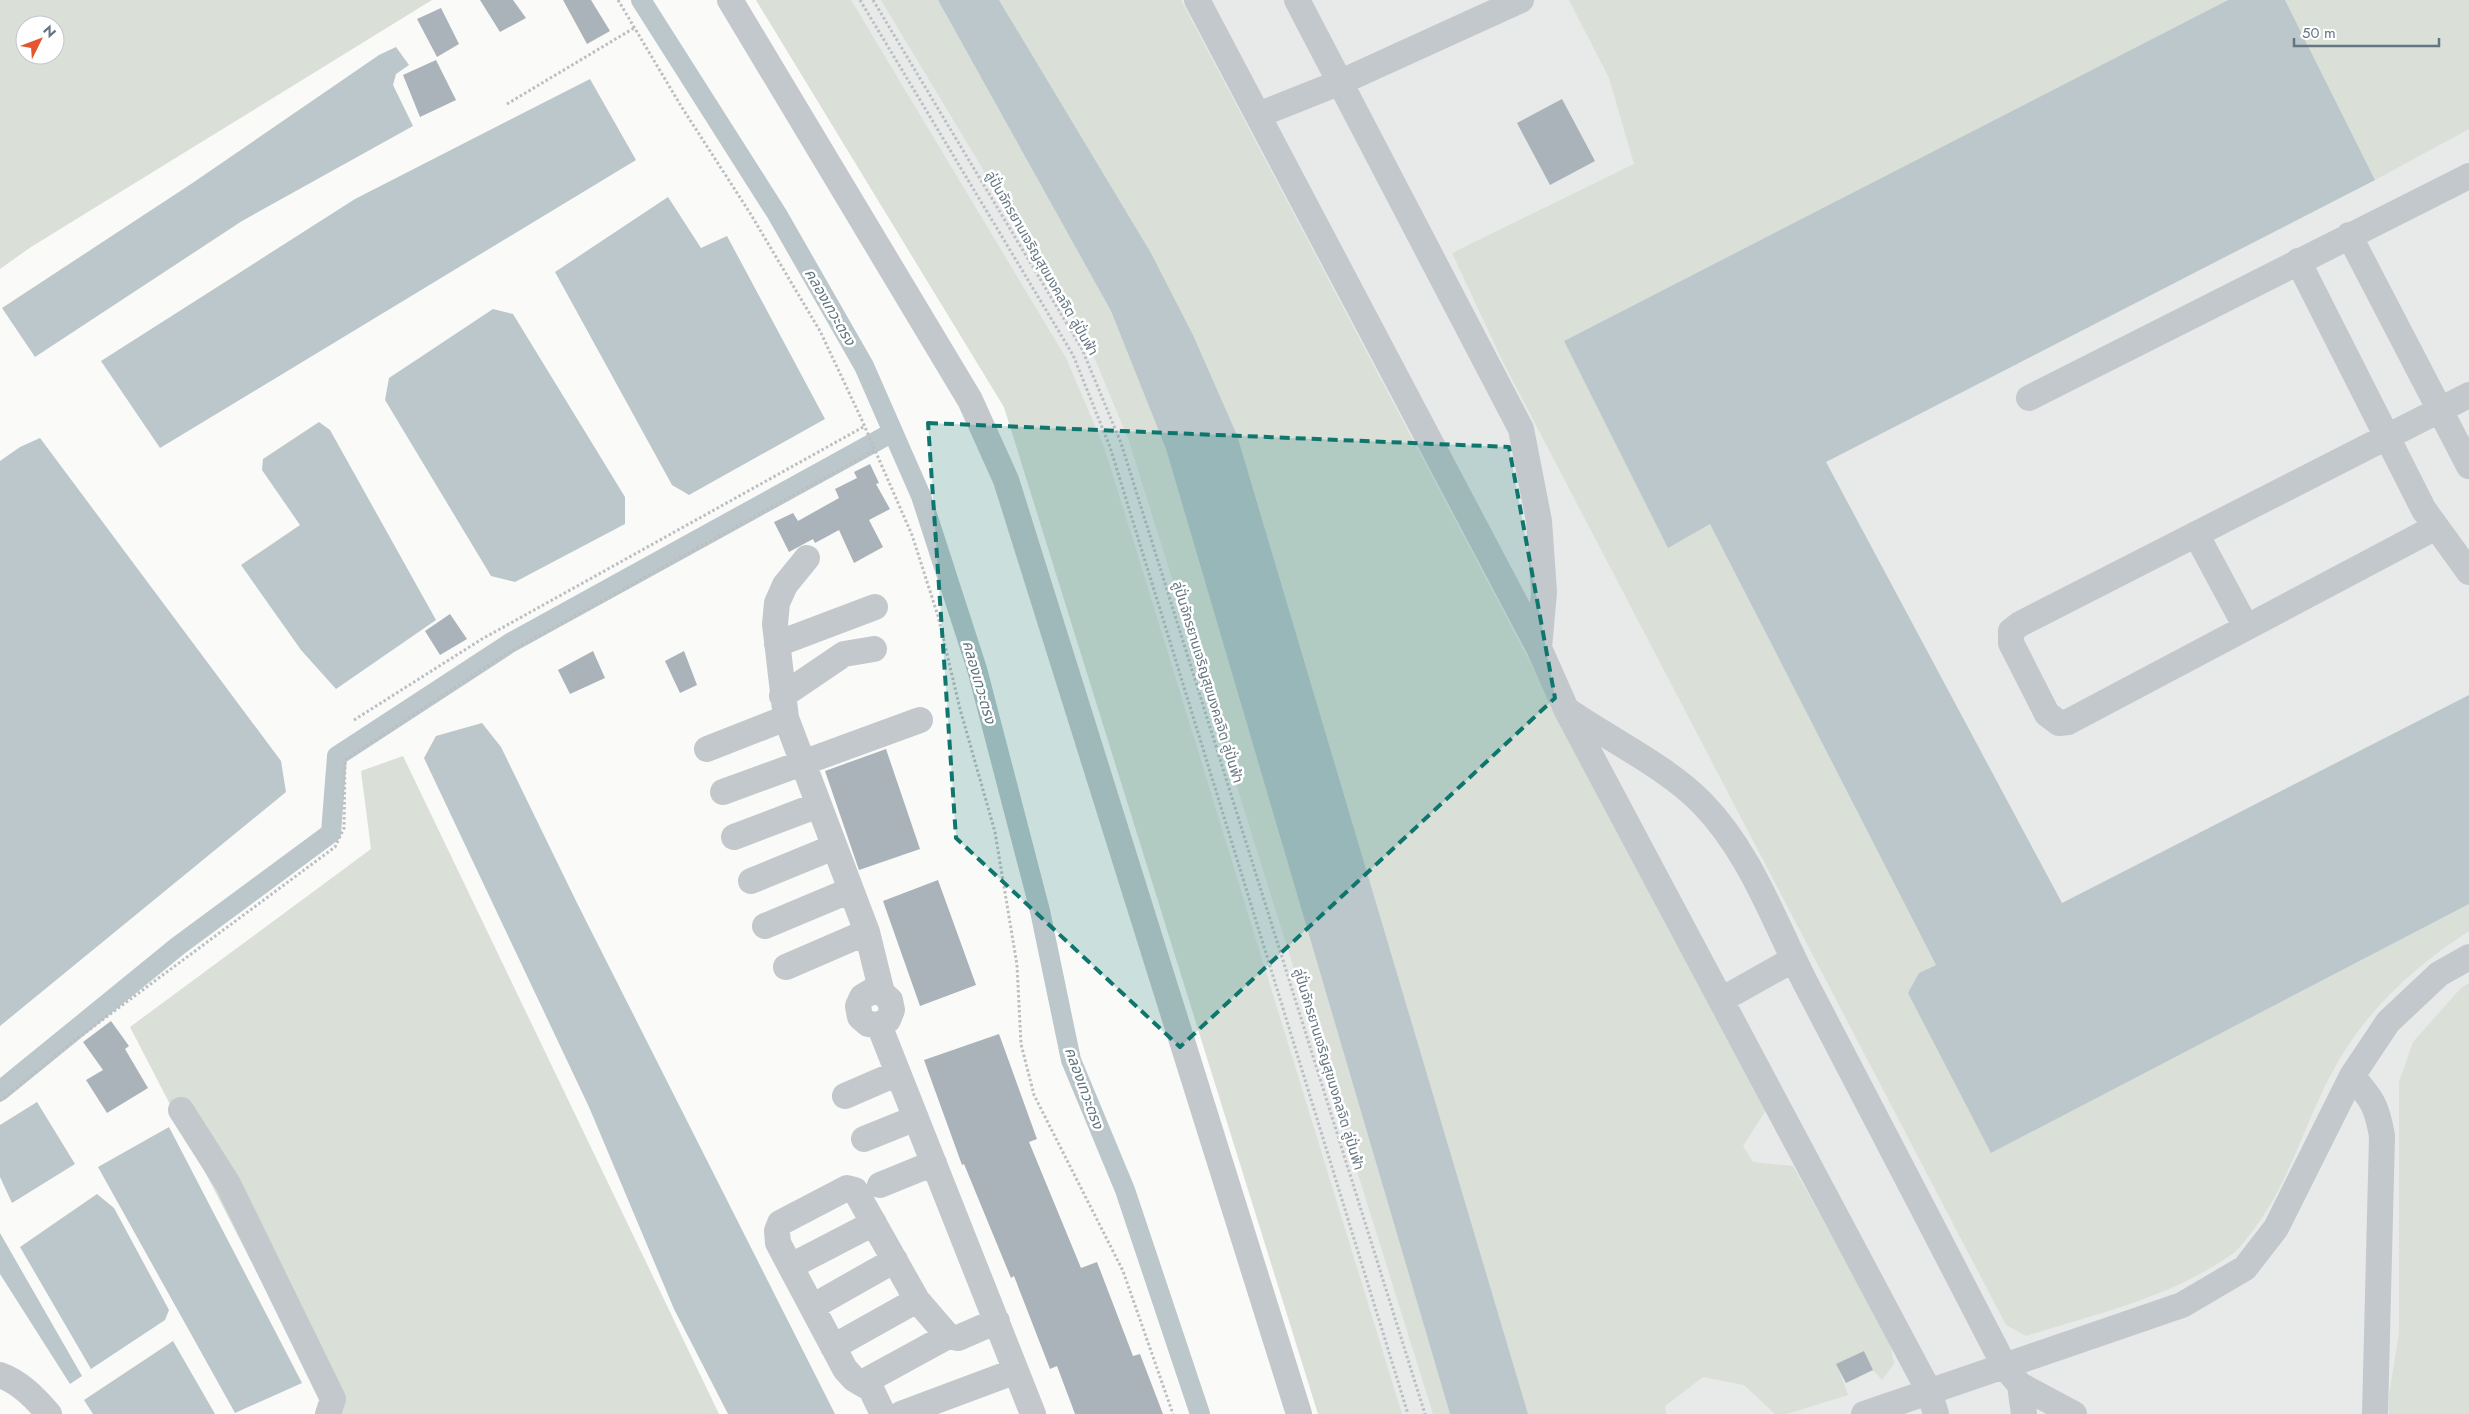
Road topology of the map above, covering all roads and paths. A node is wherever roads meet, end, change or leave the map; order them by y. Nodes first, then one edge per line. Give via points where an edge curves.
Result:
1 (618, 0) edge
2 (730, 0) edge
3 (860, 0) edge
4 (872, 0) edge
5 (1198, 0) edge
6 (1297, 0) edge
7 (1521, 0) edge
8 (634, 28) junction
9 (1341, 82) junction
10 (507, 104) dead end
11 (1258, 115) junction
12 (2469, 176) edge
13 (2349, 235) junction
14 (2298, 261) junction
15 (2469, 395) edge
16 (2029, 398) dead end
17 (2440, 410) junction
18 (865, 426) junction
19 (2386, 438) junction
20 (875, 450) junction
21 (2469, 466) edge
22 (2196, 534) junction
23 (2450, 536) edge
24 (807, 558) dead end
25 (2469, 572) edge
26 (875, 608) dead end
27 (2246, 627) junction
28 (777, 644) junction
29 (1539, 648) junction
30 (874, 649) dead end
31 (784, 707) junction
32 (1567, 711) junction
33 (354, 720) dead end
34 (920, 720) dead end
35 (707, 749) dead end
36 (802, 762) junction
37 (723, 792) dead end
38 (818, 805) junction
39 (734, 837) dead end
40 (834, 847) junction
41 (751, 881) dead end
42 (851, 890) junction
43 (765, 926) dead end
44 (866, 932) junction
45 (2469, 957) edge
46 (1794, 959) junction
47 (786, 968) dead end
48 (1721, 1000) junction
49 (898, 1073) junction
50 (2352, 1076) junction
51 (845, 1096) dead end
52 (0, 1101) edge
53 (182, 1110) dead end
54 (916, 1118) junction
55 (864, 1140) dead end
56 (934, 1163) junction
57 (880, 1185) dead end
58 (874, 1223) junction
59 (895, 1260) junction
60 (791, 1266) junction
61 (916, 1300) junction
62 (812, 1307) junction
63 (997, 1321) junction
64 (948, 1336) junction
65 (833, 1347) junction
66 (1016, 1371) junction
67 (0, 1375) edge
68 (2013, 1376) junction
69 (862, 1383) junction
70 (1933, 1402) edge
71 (1877, 1412) edge
72 (49, 1414) edge
73 (328, 1414) edge
74 (883, 1414) edge
75 (901, 1414) edge
76 (1033, 1414) edge
77 (1173, 1414) edge
78 (1299, 1414) edge
79 (1408, 1414) edge
80 (1425, 1414) edge
81 (2024, 1414) edge
82 (2074, 1414) edge
83 (2375, 1414) edge

1 - 8 path
2 - 78 street via 970,400 1006,480
3 - 79 path via 1073,355 1110,446
4 - 80 path, ลู่ปั่นจักรยานเจริญสุขมงคลจิต ลู่ปั่นฟ้า via 1082,349 1121,443
5 - 11 street
6 - 9 street
7 - 9 street
8 - 10 path
8 - 18 path via 820,331
9 - 11 street
9 - 29 street via 1520,429 1539,521 1544,592
11 - 29 street
12 - 13 street
13 - 14 street
13 - 17 street
14 - 16 street
14 - 19 street
15 - 17 street
17 - 19 street
17 - 21 street
18 - 20 path
18 - 33 path via 482,639
19 - 22 street
19 - 23 street via 2424,510
20 - 52 path via 506,654 345,760 344,828 335,847 70,1044
20 - 77 path via 912,535 938,616 995,832 1017,965 1021,1044 1034,1095 1123,1271
22 - 27 street
22 - 27 street via 2011,631 2011,643 2047,714 2059,723 2068,722
23 - 25 street
23 - 27 street
24 - 28 street via 785,585 776,603
26 - 28 street
28 - 31 street
29 - 32 street
30 - 31 street via 844,654
31 - 35 street
31 - 36 street
32 - 46 street via 1663,772 1701,802 1719,822 1748,867
32 - 48 street
34 - 36 street
36 - 37 street
36 - 38 street
38 - 39 street
38 - 40 street
40 - 41 street
40 - 42 street
42 - 43 street
42 - 44 street
44 - 47 street
44 - 49 street via 882,993 890,1000 892,1010 888,1020 879,1025
45 - 50 street via 2439,974 2388,1022
46 - 48 street
46 - 68 street
48 - 70 street
49 - 51 street
49 - 54 street
50 - 68 street via 2276,1228 2245,1268 2182,1305
50 - 83 street via 2378,1112 2382,1136
53 - 73 street via 228,1184 333,1400
54 - 55 street
54 - 56 street
56 - 57 street
56 - 63 street
58 - 59 street
58 - 60 street
58 - 60 street via 855,1190 847,1188 788,1218 780,1223 777,1231 778,1242
59 - 61 street
59 - 62 street
60 - 62 street
61 - 64 street
61 - 65 street
62 - 65 street
63 - 64 street via 958,1338
63 - 66 street
64 - 69 street
65 - 69 street via 845,1369
66 - 75 street
66 - 76 street
67 - 72 street via 12,1379
68 - 70 street
68 - 81 street
68 - 82 street
69 - 74 street via 872,1389
70 - 71 street

